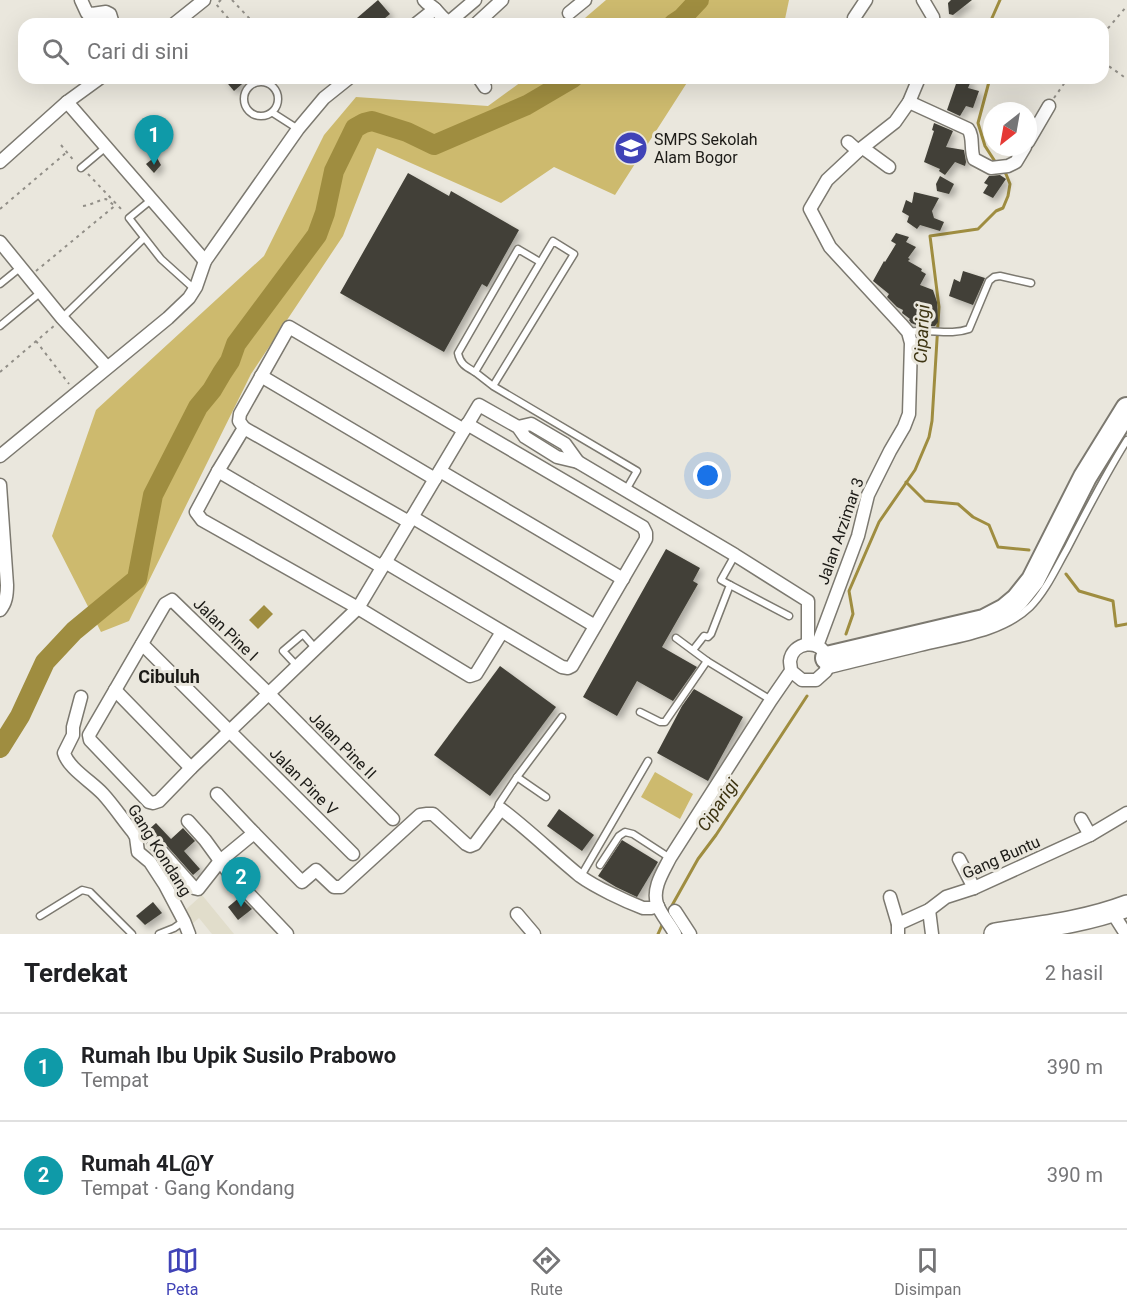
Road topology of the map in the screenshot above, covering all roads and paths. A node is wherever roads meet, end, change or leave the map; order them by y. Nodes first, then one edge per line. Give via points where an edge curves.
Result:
1 (81, 0) edge
2 (204, 0) edge
3 (221, 0) edge
4 (232, 0) edge
5 (475, 0) edge
6 (502, 0) edge
7 (585, 0) edge
8 (866, 0) edge
9 (923, 0) edge
10 (1127, 6) edge
11 (568, 13) dead end
12 (111, 18) edge
13 (182, 18) edge
14 (229, 18) edge
15 (249, 18) edge
16 (454, 18) edge
17 (482, 18) edge
18 (854, 18) dead end
19 (933, 18) edge
20 (1109, 27) edge
21 (1109, 66) edge
22 (1127, 78) edge
23 (92, 84) edge
24 (254, 84) edge
25 (269, 84) edge
26 (276, 84) edge
27 (342, 84) edge
28 (916, 84) edge
29 (1064, 84) edge
30 (275, 88) junction
31 (67, 102) junction
32 (909, 102) junction
33 (1049, 106) joint
34 (273, 113) junction
35 (1037, 127) edge
36 (298, 129) junction
37 (848, 142) dead end
38 (61, 145) dead end
39 (106, 147) junction
40 (861, 149) junction
41 (67, 152) junction
42 (1020, 156) edge
43 (0, 162) edge
44 (889, 167) dead end
45 (81, 168) junction
46 (151, 200) junction
47 (116, 205) junction
48 (83, 206) dead end
49 (0, 209) edge
50 (129, 218) junction
51 (144, 237) junction
52 (0, 242) edge
53 (205, 261) junction
54 (540, 262) junction
55 (25, 272) junction
56 (0, 284) edge
57 (1031, 284) dead end
58 (196, 287) junction
59 (41, 292) junction
60 (62, 318) junction
61 (0, 326) edge
62 (908, 332) junction
63 (36, 341) junction
64 (107, 367) junction
65 (0, 372) edge
66 (475, 372) junction
67 (261, 376) junction
68 (494, 386) junction
69 (76, 393) junction
70 (1127, 409) edge
71 (466, 427) junction
72 (244, 428) junction
73 (1127, 440) edge
74 (0, 456) edge
75 (218, 471) junction
76 (437, 475) junction
77 (0, 485) edge
78 (626, 490) junction
79 (410, 520) junction
80 (735, 555) junction
81 (383, 565) junction
82 (622, 579) junction
83 (730, 585) junction
84 (358, 608) junction
85 (0, 610) edge
86 (789, 616) dead end
87 (595, 626) junction
88 (502, 632) junction
89 (676, 638) dead end
90 (142, 644) junction
91 (316, 649) junction
92 (693, 650) junction
93 (819, 655) junction
94 (707, 661) junction
95 (297, 667) junction
96 (791, 670) junction
97 (115, 690) junction
98 (269, 694) junction
99 (81, 697) dead end
100 (771, 700) junction
101 (640, 712) dead end
102 (561, 717) dead end
103 (231, 731) junction
104 (648, 761) dead end
105 (191, 768) junction
106 (517, 777) junction
107 (217, 794) dead end
108 (546, 797) dead end
109 (501, 809) junction
110 (1127, 813) edge
111 (393, 819) dead end
112 (1081, 819) dead end
113 (188, 821) dead end
114 (254, 833) junction
115 (1090, 836) junction
116 (154, 843) dead end
117 (353, 854) dead end
118 (670, 858) junction
119 (959, 859) dead end
120 (220, 861) junction
121 (600, 865) dead end
122 (581, 876) junction
123 (974, 888) junction
124 (890, 897) dead end
125 (658, 906) junction
126 (1120, 909) edge
127 (929, 910) junction
128 (675, 911) dead end
129 (517, 914) dead end
130 (40, 916) dead end
131 (180, 924) junction
132 (898, 929) edge
133 (1059, 929) edge
134 (674, 933) edge
135 (932, 933) edge
136 (132, 934) edge
137 (159, 934) edge
138 (189, 934) edge
139 (286, 934) edge
140 (534, 934) edge
141 (690, 934) edge
142 (995, 934) edge
143 (1126, 934) edge

1 - 12 street via 89,14 106,12
2 - 13 street
3 - 14 path via 216,4
4 - 15 path
5 - 16 street
6 - 17 street
7 - 11 street
8 - 18 street
9 - 19 street
10 - 20 path
21 - 22 path
23 - 31 street
24 - 34 lane via 245,93 248,111 265,117
25 - 30 lane
26 - 30 path
27 - 36 street
28 - 32 street
29 - 33 path
30 - 34 lane via 279,96
31 - 39 street
31 - 43 street
32 - 40 street via 895,122
32 - 42 street via 968,129 974,159 991,168 1008,166
33 - 35 street
34 - 36 lane
36 - 53 street
37 - 40 street
38 - 41 path
39 - 45 lane
39 - 46 street
40 - 44 street
40 - 62 street via 827,180 810,209 830,247
41 - 45 path
41 - 49 path
45 - 47 path
46 - 50 lane
46 - 53 street
47 - 48 path via 106,199
47 - 50 path
47 - 55 path
50 - 51 lane
51 - 58 lane via 161,259
51 - 60 lane
52 - 55 street
53 - 58 street
54 - 66 lane
54 - 66 lane via 518,249 458,353 462,365
54 - 68 lane via 553,241 574,254
55 - 56 lane
55 - 59 street
57 - 62 lane via 994,277 969,329
58 - 64 street via 174,313
59 - 60 street
59 - 61 lane
60 - 63 path
60 - 64 street
62 - 93 street, Jalan Arzimar 3 via 909,414 868,495
63 - 65 path
63 - 69 path
64 - 69 street
66 - 68 lane
67 - 71 street via 289,327
67 - 72 street via 240,414 239,422
67 - 76 street
68 - 78 lane via 637,471
69 - 74 street
70 - 93 highway via 1085,477 1033,580 1005,610 984,621
71 - 76 street
71 - 78 street via 479,405 518,427 531,424 565,444 578,462
71 - 82 street via 643,527 646,539
72 - 75 street
72 - 79 street
73 - 93 lane via 1056,569 1021,615 981,633
75 - 81 street
75 - 84 street via 197,508 202,520
76 - 79 street
76 - 82 street
77 - 85 street via 7,585
78 - 80 street
79 - 81 street
79 - 87 street
80 - 83 lane via 721,580
80 - 93 street via 808,601
81 - 84 street
81 - 88 street
82 - 87 street
83 - 86 lane
83 - 92 lane via 711,634 704,636
84 - 88 street via 470,676 476,674
84 - 91 street
87 - 88 street via 568,668
89 - 92 lane
90 - 97 street
90 - 98 street, Jalan Pine I via 165,604 172,600
90 - 103 street, Jalan Pine V
91 - 95 street
91 - 95 lane via 303,634 283,651
92 - 94 lane
93 - 96 street via 796,648 790,658
93 - 96 street via 816,680 802,680
94 - 100 lane
94 - 101 lane via 665,722
95 - 98 street
96 - 100 street
97 - 105 street
97 - 105 street via 89,735 90,740 149,802 159,801
98 - 103 street
98 - 111 street, Jalan Pine II
99 - 131 street, Gang Kondang via 73,735 64,753 66,760 95,786 133,832 138,852 165,885
100 - 118 street
102 - 106 lane
103 - 105 street
103 - 117 street, Jalan Pine V
104 - 122 lane
106 - 108 lane
106 - 109 lane via 499,804
107 - 114 street
109 - 114 street via 470,846 433,814 420,815 337,888 316,870 302,882
109 - 122 street
110 - 115 street, Gang Buntu
112 - 115 street
113 - 120 street
114 - 120 street
115 - 123 street, Gang Buntu
116 - 120 street via 194,888 198,889
118 - 121 lane via 625,832
118 - 125 street via 658,882
119 - 123 street
120 - 139 street
122 - 125 street via 643,908
123 - 127 street, Gang Buntu via 946,897
124 - 132 street
125 - 134 street
126 - 133 highway
126 - 143 street
127 - 132 street, Gang Buntu
127 - 135 street
128 - 141 street
129 - 140 street
130 - 136 lane via 82,890 90,892
131 - 137 lane
131 - 138 street, Gang Kondang
133 - 142 highway

